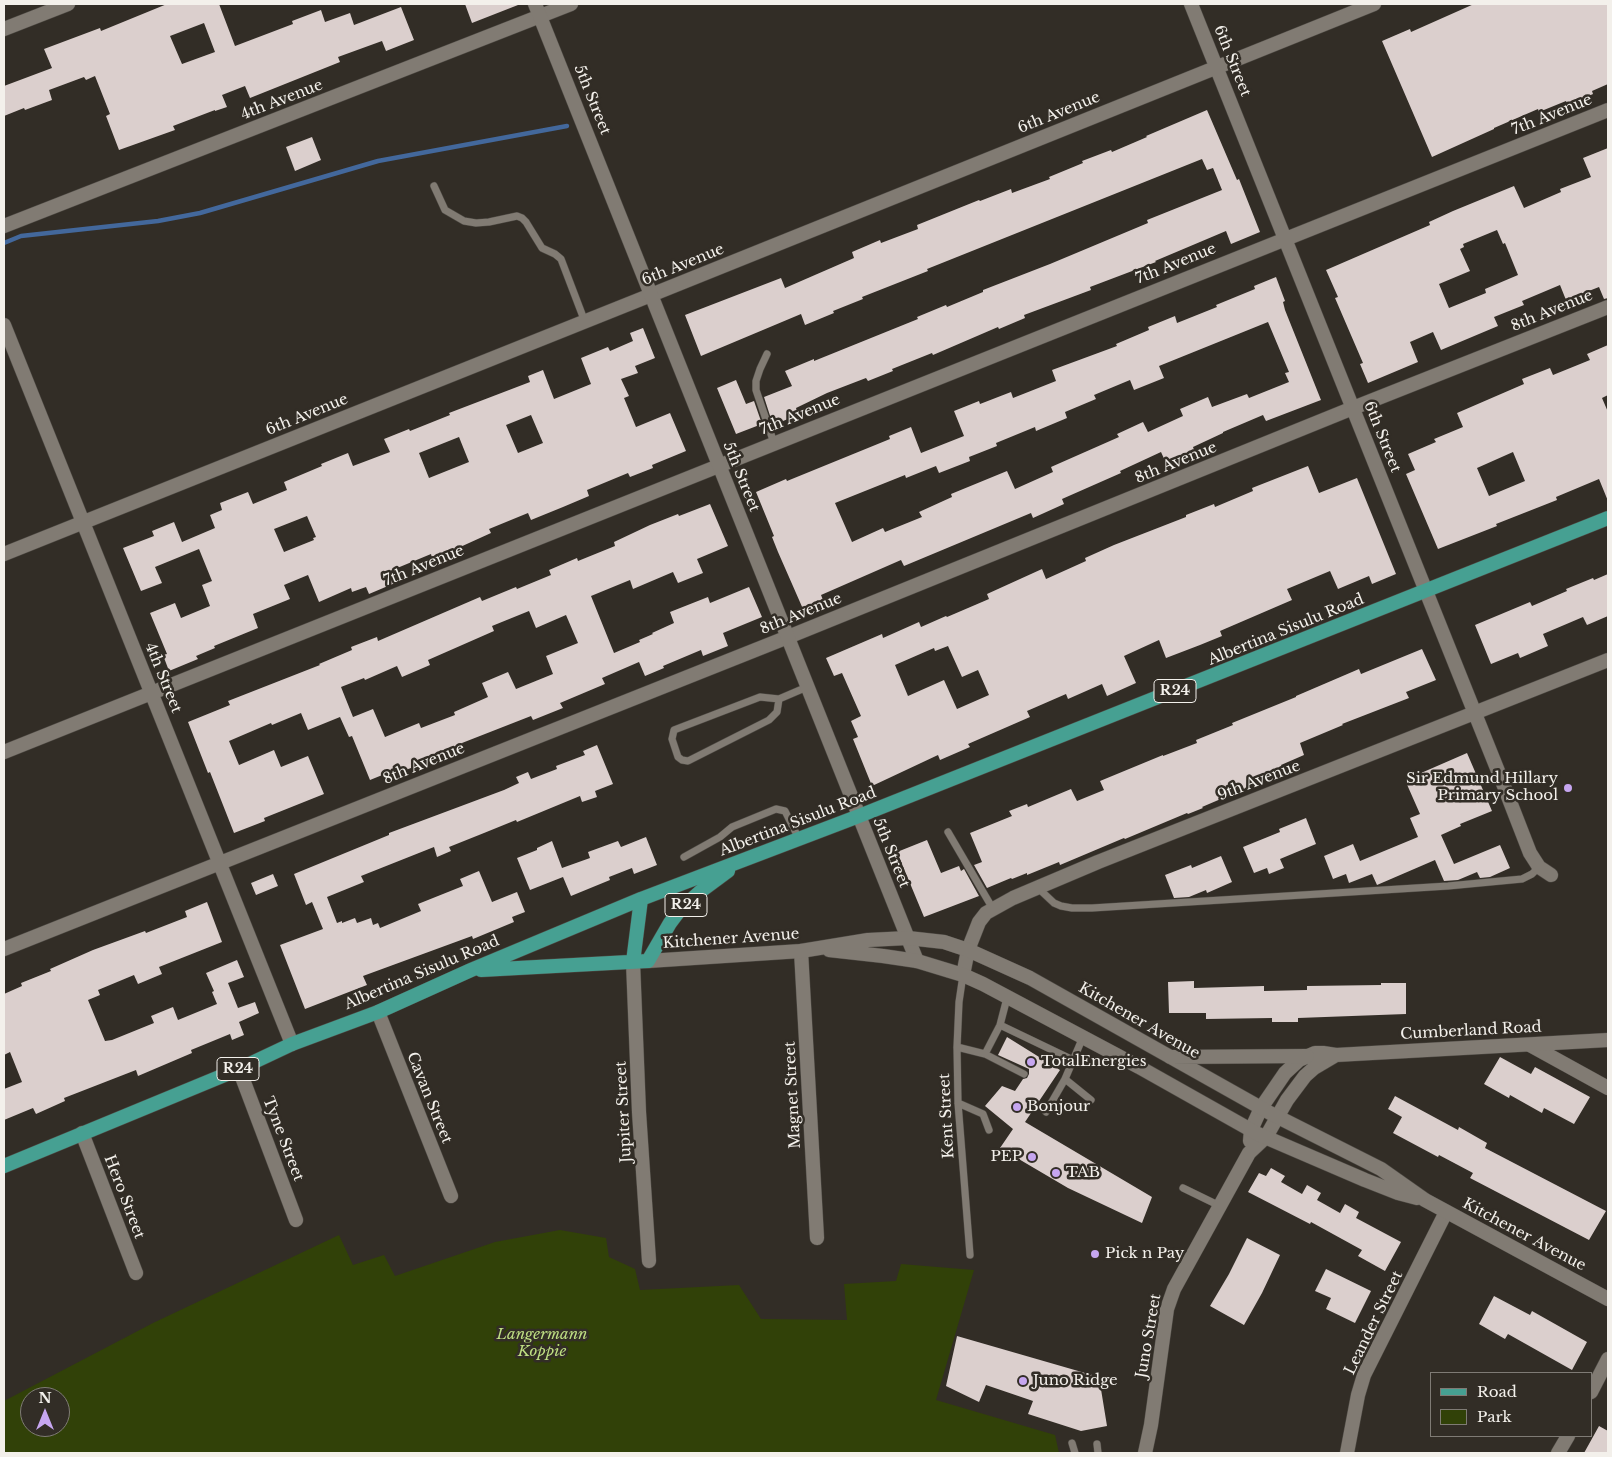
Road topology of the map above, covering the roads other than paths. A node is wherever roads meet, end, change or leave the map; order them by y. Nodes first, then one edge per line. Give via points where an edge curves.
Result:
1 (68, 4) edge
2 (571, 4) edge
3 (1191, 4) edge
4 (1374, 4) edge
5 (538, 10) edge
6 (4, 29) edge
7 (1217, 68) junction
8 (1608, 110) edge
9 (434, 186) dead end
10 (4, 226) edge
11 (1285, 238) junction
12 (651, 295) junction
13 (1608, 307) edge
14 (585, 322) junction
15 (4, 325) edge
16 (9, 354) edge
17 (767, 354) dead end
18 (1353, 408) junction
19 (774, 443) junction
20 (719, 465) junction
21 (1608, 518) edge
22 (83, 522) junction
23 (4, 554) edge
24 (1427, 591) junction
25 (788, 637) junction
26 (1608, 660) edge
27 (808, 687) junction
28 (151, 693) junction
29 (779, 699) junction
30 (1475, 714) junction
31 (4, 752) edge
32 (859, 816) junction
33 (948, 832) dead end
34 (799, 839) junction
35 (684, 857) dead end
36 (740, 862) junction
37 (220, 864) junction
38 (1538, 867) junction
39 (1551, 875) dead end
40 (1038, 888) junction
41 (641, 899) junction
42 (993, 909) junction
43 (908, 938) junction
44 (4, 949) edge
45 (817, 949) junction
46 (968, 950) junction
47 (801, 951) junction
48 (648, 961) junction
49 (917, 961) junction
50 (633, 962) junction
51 (471, 970) junction
52 (963, 975) junction
53 (1007, 998) junction
54 (378, 1012) junction
55 (1000, 1025) junction
56 (1083, 1037) junction
57 (1608, 1040) edge
58 (292, 1044) junction
59 (1530, 1045) junction
60 (957, 1047) junction
61 (985, 1054) junction
62 (1336, 1055) junction
63 (1307, 1056) junction
64 (1169, 1057) junction
65 (1073, 1060) junction
66 (239, 1068) junction
67 (1024, 1074) dead end
68 (1065, 1079) junction
69 (1608, 1088) edge
70 (1091, 1100) dead end
71 (958, 1103) junction
72 (1261, 1108) junction
73 (1046, 1112) dead end
74 (1278, 1116) junction
75 (989, 1130) dead end
76 (1250, 1130) junction
77 (82, 1133) junction
78 (1266, 1138) junction
79 (1249, 1153) junction
80 (4, 1166) edge
81 (1183, 1188) dead end
82 (451, 1196) dead end
83 (1425, 1200) junction
84 (1220, 1206) junction
85 (1446, 1212) junction
86 (296, 1220) dead end
87 (817, 1238) dead end
88 (970, 1255) dead end
89 (649, 1261) dead end
90 (136, 1273) dead end
91 (1608, 1299) edge
92 (1608, 1359) edge
93 (1592, 1390) edge
94 (1567, 1437) edge
95 (1072, 1443) dead end
96 (1097, 1444) dead end
97 (1075, 1453) edge
98 (1098, 1453) edge
99 (1145, 1453) edge
100 (1347, 1453) edge
101 (1558, 1453) edge

1 - 6 street
2 - 5 street, 4th Avenue
3 - 7 street, 6th Street
4 - 7 street, 6th Avenue
5 - 10 street, 4th Avenue
5 - 12 street, 5th Street
7 - 11 street, 6th Street
7 - 12 street, 6th Avenue
8 - 11 street, 7th Avenue
9 - 14 lane via 445,210 464,221 476,223 517,216 522,218 542,248 561,259
11 - 18 street, 6th Street
11 - 19 street, 7th Avenue
12 - 14 street, 6th Avenue
12 - 20 street, 5th Street
13 - 18 street, 8th Avenue
14 - 22 street, 6th Avenue
15 - 16 street, 4th Street
16 - 22 street, 4th Street
17 - 19 lane via 756,390
18 - 24 street, 6th Street
18 - 25 street, 8th Avenue
19 - 20 street, 7th Avenue
20 - 25 street, 5th Street
20 - 28 street, 7th Avenue
21 - 24 main road, Albertina Sisulu Road / R24
22 - 23 street, 6th Avenue
22 - 28 street, 4th Street
24 - 30 street, 6th Street
24 - 32 main road, Albertina Sisulu Road / R24
25 - 27 street, 5th Street
25 - 37 street, 8th Avenue
26 - 30 street, 9th Avenue
27 - 29 lane
27 - 32 street, 5th Street
28 - 31 street, 7th Avenue
28 - 37 street, 4th Street
29 - 29 lane via 760,697 674,730 672,738 678,757 688,761 769,720 777,712
30 - 38 street, 6th Street
30 - 40 street, 9th Avenue
32 - 34 main road, Albertina Sisulu Road / R24
32 - 43 street, 5th Street
33 - 42 lane
34 - 35 lane via 785,812 776,809 732,828
34 - 36 main road, Albertina Sisulu Road / R24
36 - 41 main road, Albertina Sisulu Road / R24
36 - 48 main road, Kitchener Avenue / R24 via 680,911
37 - 44 street, 8th Avenue
37 - 58 street, 4th Street
38 - 39 street
38 - 40 lane via 1522,880 1101,907 1061,906
40 - 42 street, 9th Avenue
41 - 50 main road
41 - 51 main road, Albertina Sisulu Road / R24
42 - 46 street, 9th Avenue via 978,922
43 - 45 street, Kitchener Avenue via 868,940
43 - 46 street, Kitchener Avenue via 944,942
43 - 49 street, 5th Street
45 - 47 street, Kitchener Avenue
45 - 49 street, Kitchener Avenue
46 - 52 street, 9th Avenue
46 - 64 street, Kitchener Avenue via 1030,978
47 - 48 street, Kitchener Avenue
47 - 87 street, Magnet Street
48 - 50 main road, Kitchener Avenue / R24
49 - 52 street, Kitchener Avenue
50 - 51 main road, Kitchener Avenue / R24
50 - 89 street, Jupiter Street
51 - 54 main road, Albertina Sisulu Road / R24
52 - 53 street, Kitchener Avenue
52 - 60 lane, Kent Street
53 - 55 lane
53 - 56 street, Kitchener Avenue
54 - 58 main road, Albertina Sisulu Road / R24
54 - 82 street, Cavan Street
55 - 61 lane
55 - 65 lane
56 - 65 lane
56 - 76 street, Kitchener Avenue
57 - 59 street, Cumberland Road
58 - 66 main road, Albertina Sisulu Road / R24
59 - 62 street, Cumberland Road
59 - 69 street
60 - 61 lane
60 - 71 lane, Kent Street
61 - 67 lane
62 - 63 street, Cumberland Road via 1323,1052
62 - 74 street, Cumberland Road via 1305,1076
63 - 64 street, Cumberland Road
63 - 72 street via 1285,1072
64 - 72 street, Kitchener Avenue
65 - 68 lane
66 - 77 main road, Albertina Sisulu Road / R24
66 - 86 street, Tyne Street
68 - 70 lane
68 - 73 lane
71 - 75 lane via 981,1112
71 - 88 lane, Kent Street
72 - 74 street, Kitchener Avenue
72 - 76 street
74 - 78 street, Cumberland Road
74 - 83 street, Kitchener Avenue via 1381,1169
76 - 78 street, Kitchener Avenue
76 - 79 street
77 - 80 main road, Albertina Sisulu Road / R24
77 - 90 street, Hero Street
78 - 79 street, Cumberland Road
78 - 83 street, Kitchener Avenue via 1398,1193
79 - 84 street, Juno Street
81 - 84 lane
83 - 85 street, Kitchener Avenue
84 - 99 street, Juno Street via 1170,1299
85 - 91 street, Kitchener Avenue
85 - 100 street, Leander Street via 1364,1375
92 - 93 street
94 - 101 street
95 - 97 lane
96 - 98 lane

